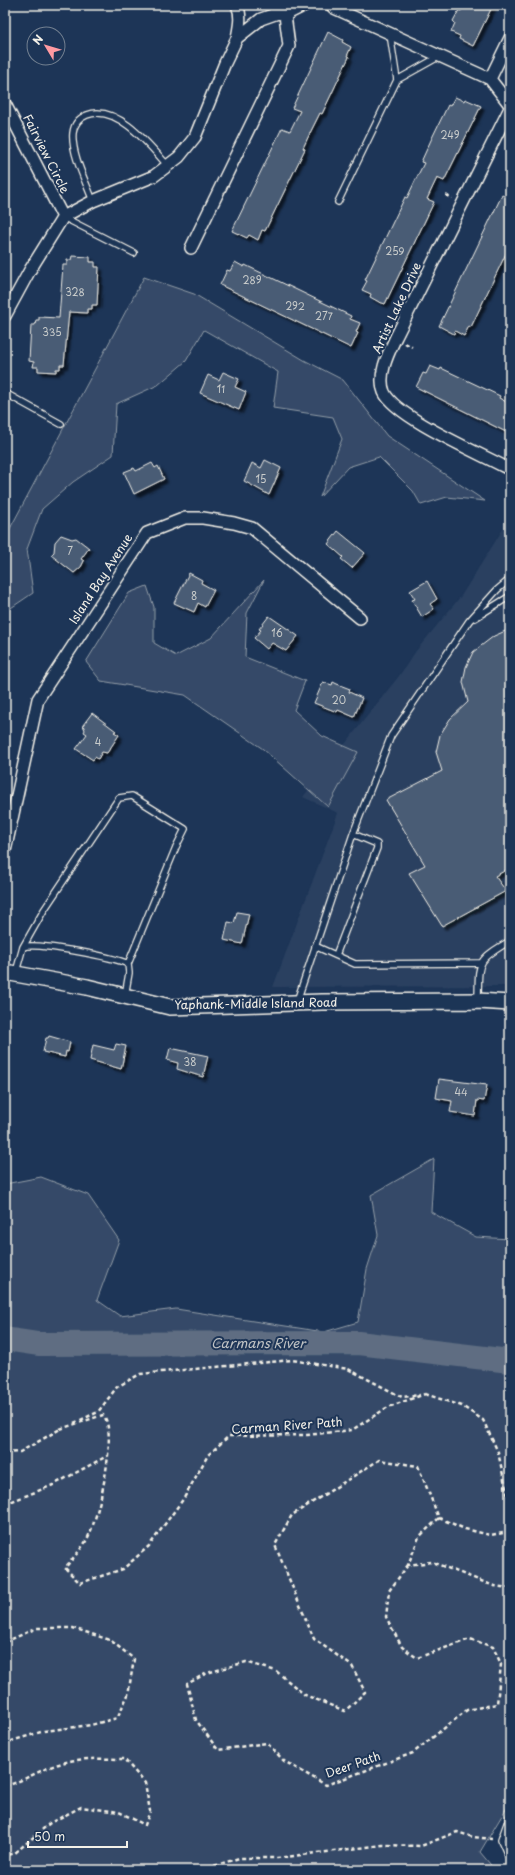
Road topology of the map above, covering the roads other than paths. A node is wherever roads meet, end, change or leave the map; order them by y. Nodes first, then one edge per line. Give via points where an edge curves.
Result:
1 (237, 5) edge
2 (305, 5) edge
3 (331, 5) edge
4 (279, 11) edge
5 (390, 34) junction
6 (237, 38) junction
7 (510, 38) edge
8 (440, 56) junction
9 (490, 79) junction
10 (397, 80) junction
11 (5, 104) edge
12 (510, 105) edge
13 (510, 108) edge
14 (168, 166) junction
15 (93, 201) junction
16 (338, 202) dead end
17 (63, 216) junction
18 (191, 248) dead end
19 (134, 253) dead end
20 (5, 316) edge
21 (5, 393) edge
22 (61, 424) dead end
23 (505, 467) dead end
24 (510, 579) edge
25 (510, 596) edge
26 (360, 618) dead end
27 (469, 621) junction
28 (353, 834) junction
29 (5, 851) edge
30 (510, 941) edge
31 (23, 946) junction
32 (316, 946) junction
33 (336, 955) junction
34 (480, 963) junction
35 (128, 964) junction
36 (10, 973) edge
37 (125, 996) junction
38 (478, 1001) junction
39 (297, 1003) junction
40 (510, 1003) edge
41 (510, 1815) edge
42 (510, 1860) edge

1 - 6 street via 240,22
2 - 4 street
3 - 5 street
4 - 6 street via 261,19
4 - 18 street via 289,46
5 - 8 street
5 - 10 lane
6 - 14 street via 194,137 179,157
7 - 9 street
8 - 9 street
8 - 10 lane
9 - 12 street
10 - 16 lane
11 - 17 street, Fairview Circle
13 - 23 street, Artist Lake Drive via 394,341 381,376 384,392 396,407 422,424
14 - 15 street via 154,176
14 - 15 lane via 135,130 121,121 108,115 92,113 82,117 75,125 73,135 78,161
15 - 17 street
17 - 19 lane
17 - 20 street
21 - 22 lane
24 - 27 lane
25 - 27 lane
26 - 29 street, Island Bay Avenue via 252,528 203,518 185,518 146,533 38,699
27 - 28 lane via 391,736
28 - 32 lane
28 - 33 lane via 377,844 377,848
30 - 34 lane via 488,954
31 - 35 lane via 46,946
31 - 35 lane via 119,798 132,796 185,829
31 - 36 lane
32 - 33 lane
32 - 39 lane
33 - 34 lane via 354,964
34 - 38 lane
35 - 37 lane
36 - 37 main road, Yaphank-Middle Island Road
37 - 39 main road, Yaphank-Middle Island Road via 170,1007
38 - 39 main road, Yaphank-Middle Island Road
38 - 40 main road, Yaphank-Middle Island Road
41 - 42 lane via 501,1840

